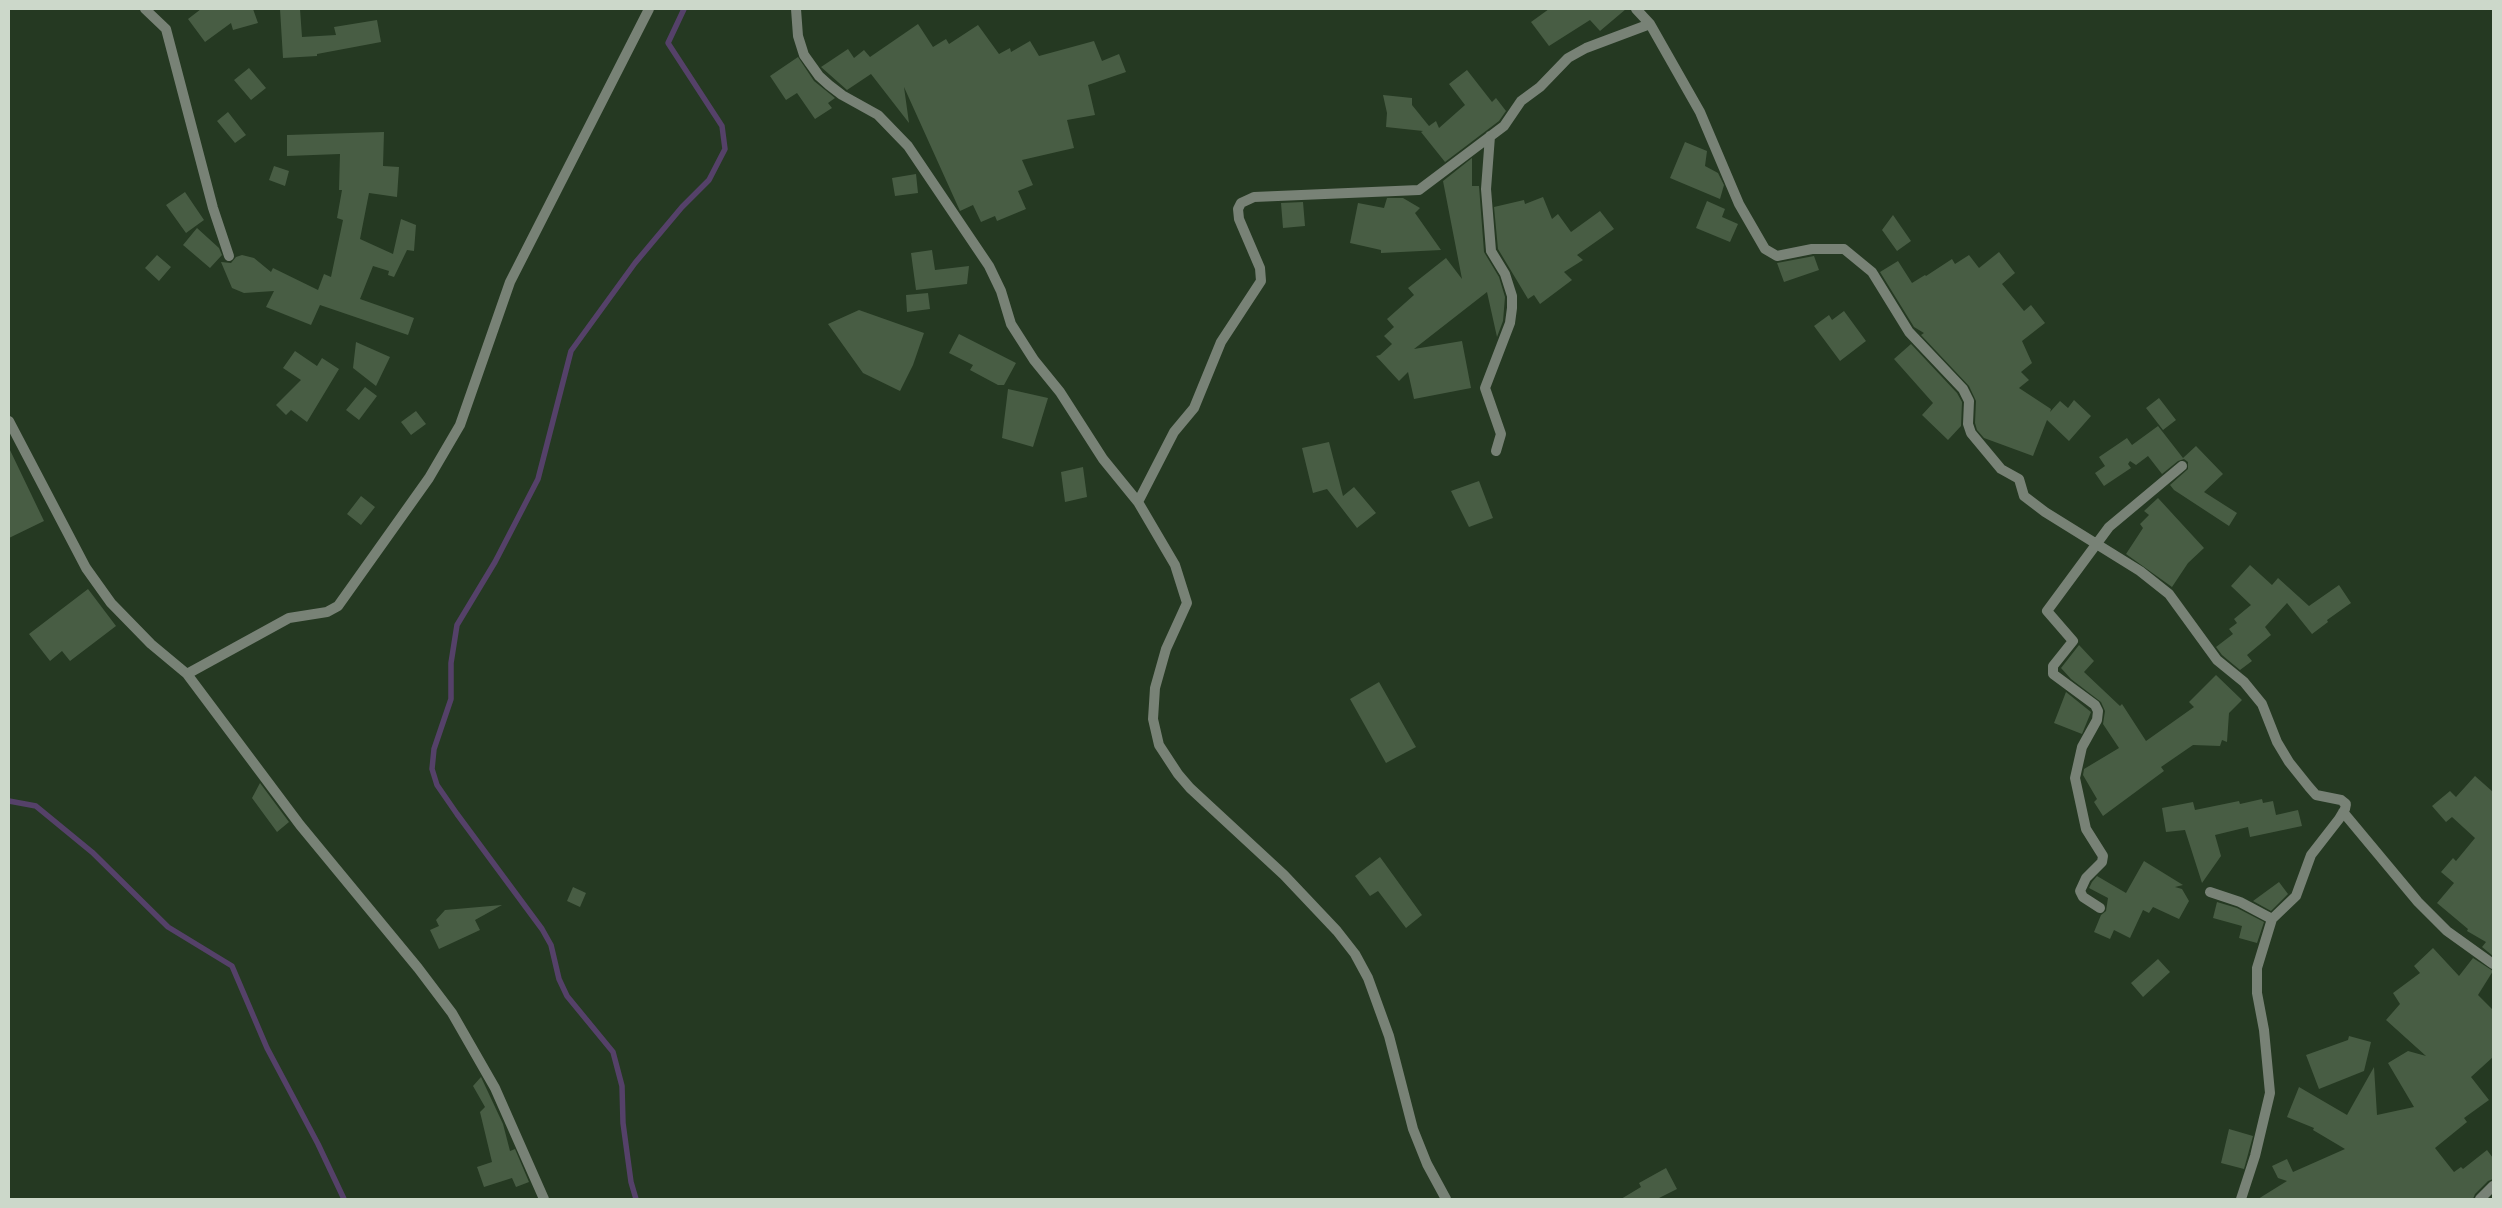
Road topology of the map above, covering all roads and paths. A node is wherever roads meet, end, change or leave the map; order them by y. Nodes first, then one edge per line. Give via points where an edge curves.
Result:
1 (145, 9) edge
2 (649, 9) edge
3 (796, 9) edge
4 (1636, 9) edge
5 (1650, 24) junction
6 (1490, 136) junction
7 (229, 256) dead end
8 (9, 421) edge
9 (1496, 451) dead end
10 (2182, 466) dead end
11 (1138, 502) junction
12 (2096, 543) junction
13 (187, 674) junction
14 (2343, 812) junction
15 (2210, 892) dead end
16 (2100, 908) dead end
17 (2272, 920) junction
18 (2493, 964) edge
19 (2493, 1186) edge
20 (544, 1199) edge
21 (1446, 1199) edge
22 (2241, 1199) edge
23 (2480, 1199) edge

1 - 7 street via 166,29 213,208
2 - 13 street via 510,282 460,425 424,486 338,606 328,612 289,618
3 - 11 street via 799,44 818,76 842,95 878,115 908,146 977,245 1001,291 1011,324 1034,360 1060,392 1102,459
4 - 5 street
5 - 6 street via 1568,58 1518,104 1504,126
5 - 12 street via 1700,112 1739,204 1765,249 1777,256 1812,249 1844,249 1867,267 1886,291 1909,332 1963,389 1969,401 1969,429 1986,452 2001,469 2018,479 2024,496 2035,506
6 - 9 street via 1486,189 1491,250 1505,274 1512,296 1510,323 1486,384 1488,402 1501,434
6 - 11 street via 1419,190 1254,197 1241,203 1239,219 1260,268 1261,281 1221,342 1194,408 1174,432
8 - 13 street via 86,568 110,603 150,644
10 - 12 street via 2109,527
11 - 21 street via 1175,565 1187,603 1166,649 1155,688 1153,719 1159,745 1190,788 1284,875 1355,954 1368,978 1389,1036 1413,1129
12 - 14 street via 2169,594 2221,665 2244,682 2262,704 2277,742 2308,787 2316,795 2343,801 2346,806
12 - 16 street via 2047,610 2073,641 2053,666 2053,674 2095,705 2098,711 2097,720 2082,747 2075,778 2086,829 2103,856 2102,862 2086,878 2081,893
13 - 20 street via 300,825 452,1013 495,1088
14 - 17 street via 2311,855 2296,896
14 - 18 street via 2418,902 2447,931
15 - 17 street via 2240,902
17 - 22 street via 2257,968 2257,993 2270,1093
19 - 23 street

